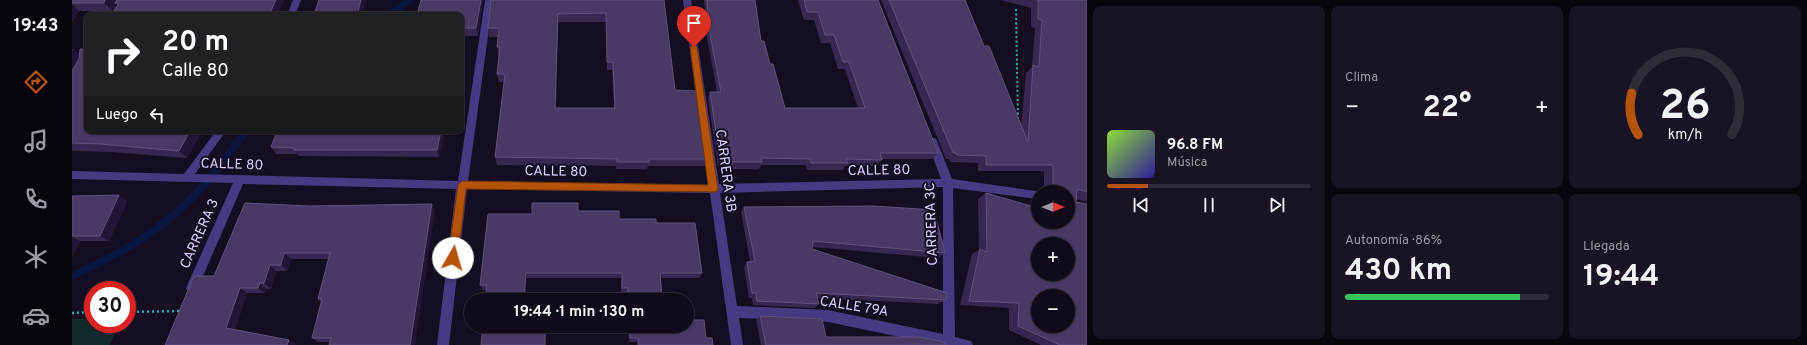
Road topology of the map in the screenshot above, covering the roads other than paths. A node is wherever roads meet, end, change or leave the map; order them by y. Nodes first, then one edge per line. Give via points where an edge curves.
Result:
1 (297, 0) edge
2 (489, 0) edge
3 (687, 0) edge
4 (291, 12) edge
5 (928, 132) edge
6 (219, 134) edge
7 (72, 175) edge
8 (187, 177) junction
9 (240, 180) junction
10 (948, 183) junction
11 (462, 185) junction
12 (713, 189) junction
13 (1031, 194) edge
14 (182, 311) edge
15 (734, 312) junction
16 (949, 340) junction
17 (443, 345) edge
18 (737, 345) edge
19 (967, 345) edge

1 - 4 street
2 - 11 street
3 - 12 street, CARRERA 3B
5 - 10 street, CARRERA 3C
6 - 8 street
7 - 8 street, CALLE 80
8 - 9 street, CALLE 80
9 - 11 street, CALLE 80
9 - 14 street, CARRERA 3
10 - 12 street, CALLE 80
10 - 13 street, CALLE 80
10 - 16 street, CARRERA 3C
11 - 12 street, CALLE 80
11 - 17 street
12 - 15 street, CARRERA 3B
15 - 16 street, CALLE 79A via 828,316
15 - 18 street, CARRERA 3B
16 - 19 street, CALLE 79A

